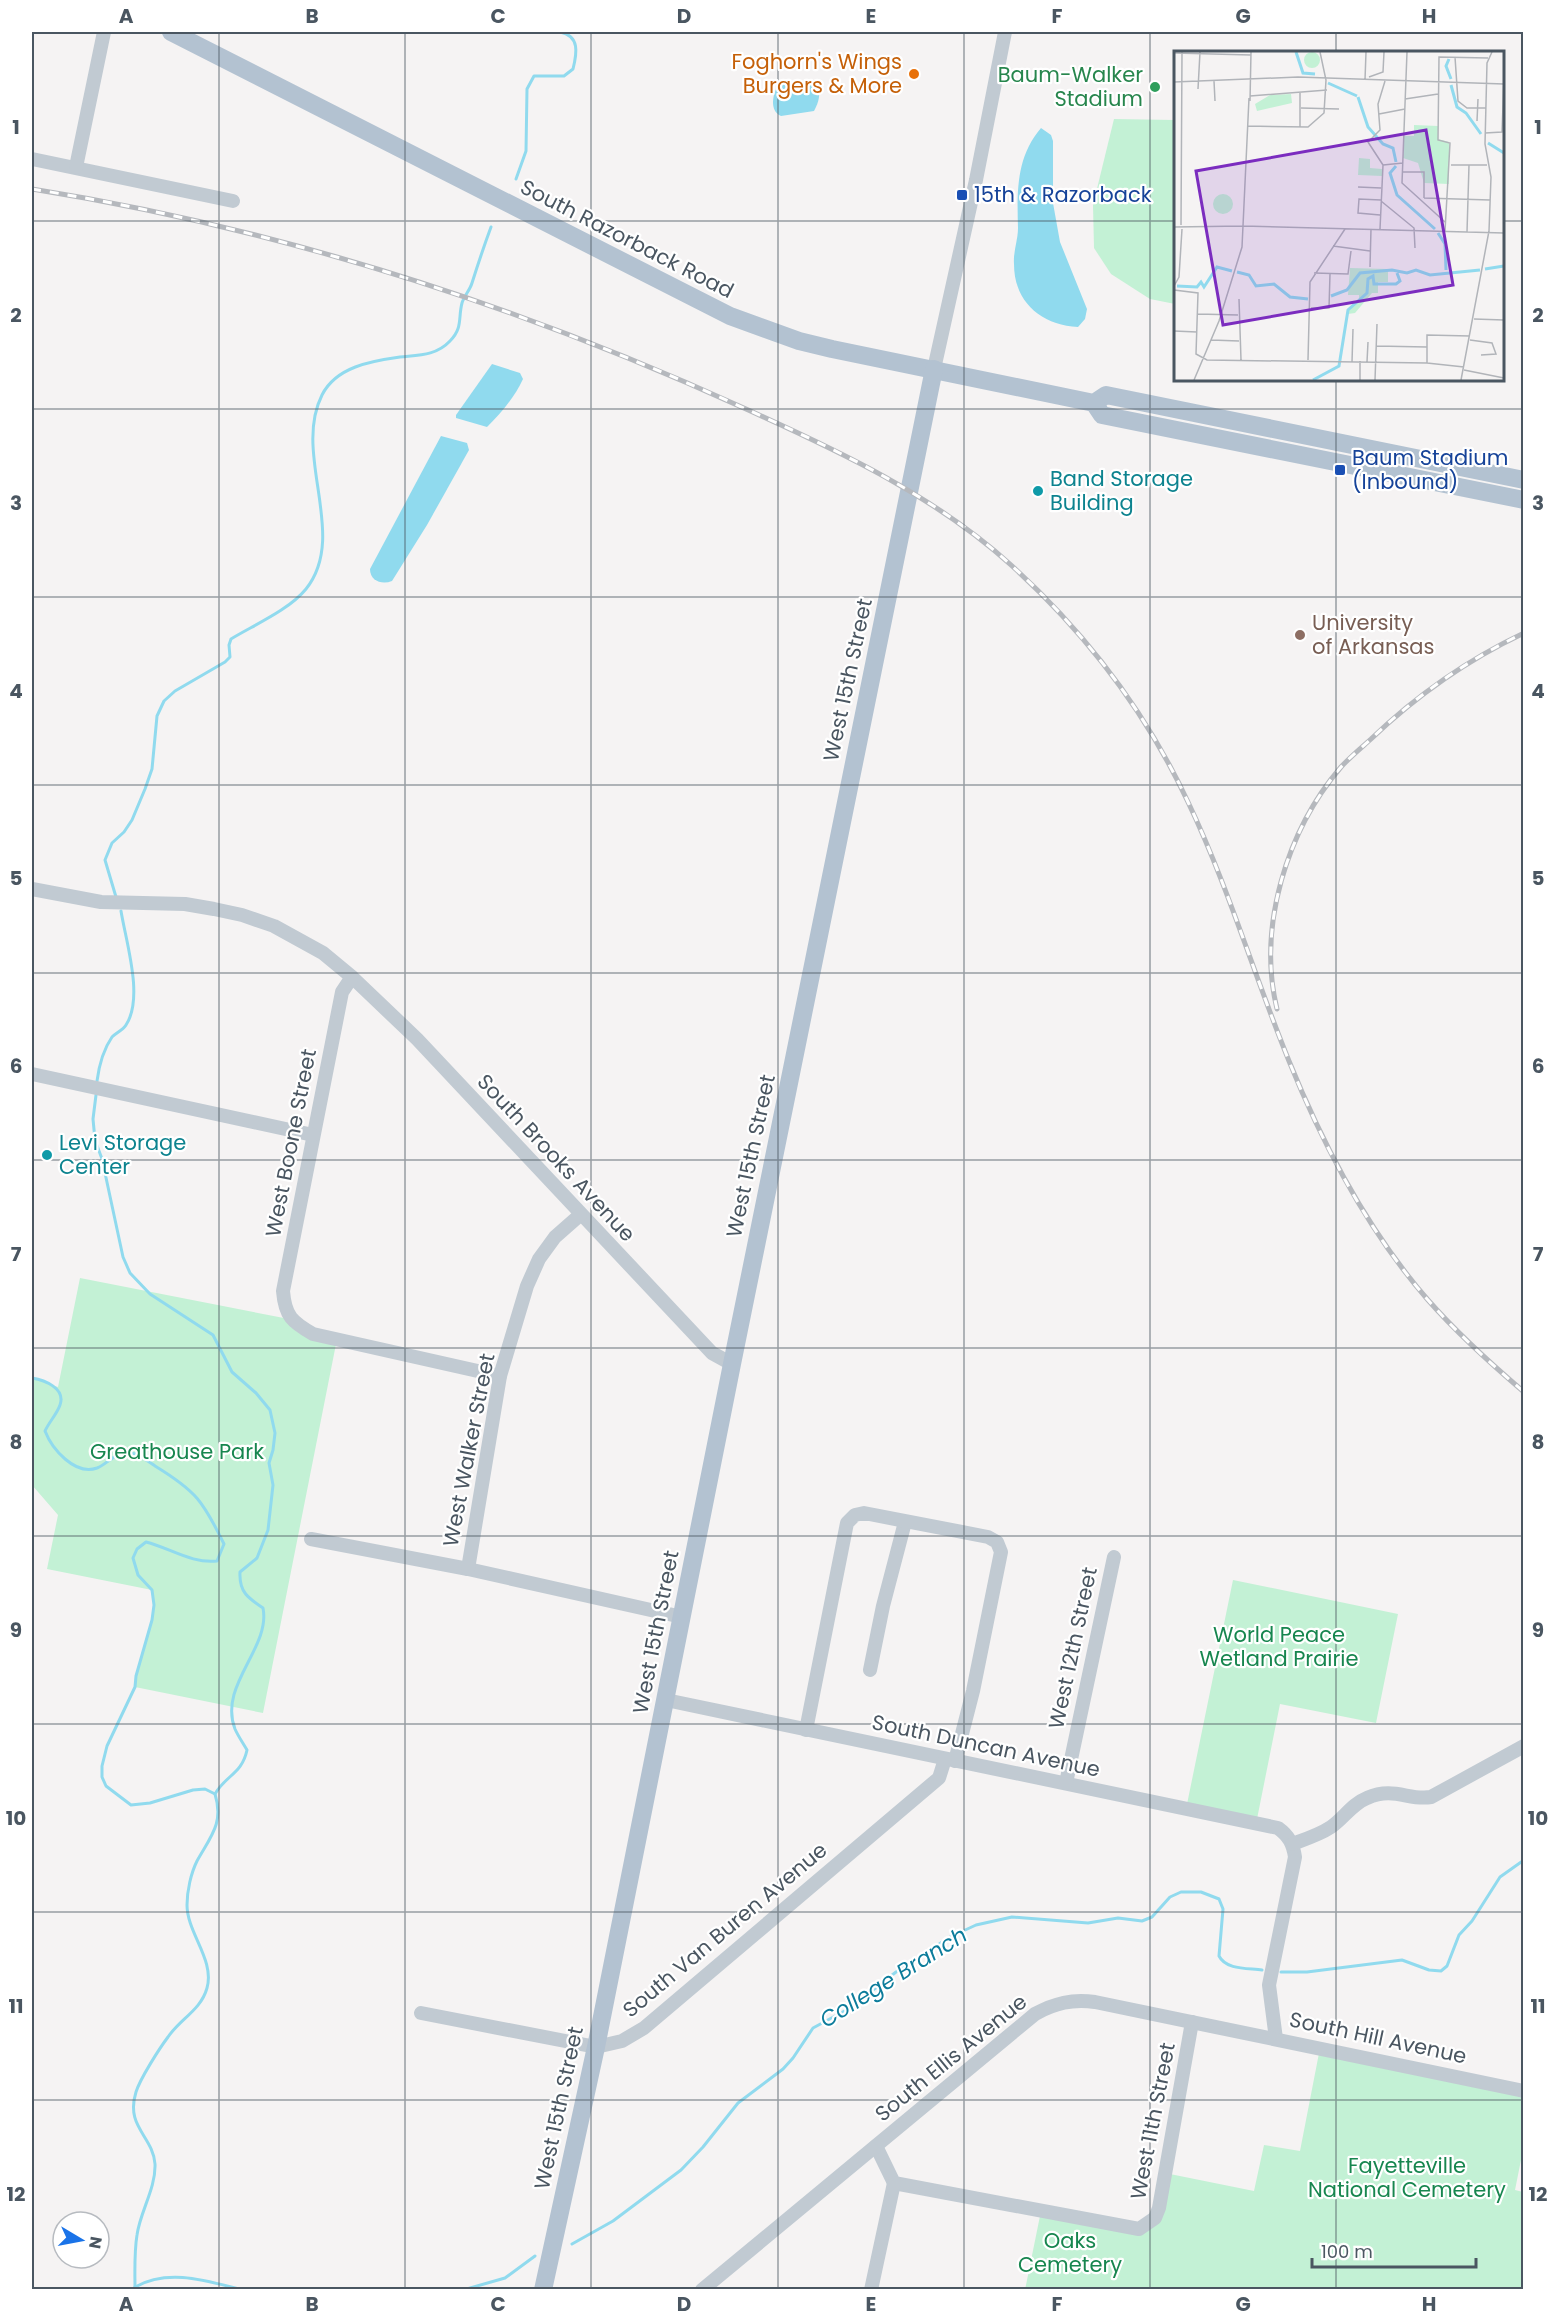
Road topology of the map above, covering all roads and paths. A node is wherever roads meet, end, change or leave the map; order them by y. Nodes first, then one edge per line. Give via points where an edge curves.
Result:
1 (104, 32) edge
2 (171, 32) edge
3 (1005, 32) edge
4 (32, 159) edge
5 (76, 167) junction
6 (233, 201) dead end
7 (934, 369) junction
8 (1094, 402) junction
9 (1524, 480) edge
10 (1524, 500) edge
11 (32, 889) edge
12 (352, 977) junction
13 (32, 1074) edge
14 (313, 1135) junction
15 (580, 1215) junction
16 (732, 1364) junction
17 (500, 1376) junction
18 (905, 1522) junction
19 (311, 1539) dead end
20 (1114, 1557) dead end
21 (468, 1569) junction
22 (682, 1617) junction
23 (870, 1670) dead end
24 (666, 1700) junction
25 (806, 1730) junction
26 (1524, 1746) edge
27 (950, 1760) junction
28 (1066, 1783) junction
29 (1292, 1844) junction
30 (421, 2013) dead end
31 (1192, 2022) junction
32 (1276, 2039) junction
33 (596, 2047) junction
34 (1524, 2091) edge
35 (876, 2146) junction
36 (894, 2183) junction
37 (543, 2289) edge
38 (702, 2289) edge
39 (871, 2289) edge

1 - 5 street
2 - 7 main road, South Razorback Road via 730,316 799,341
3 - 7 street, West 15th Street
4 - 5 street
5 - 6 street
7 - 8 main road, South Razorback Road
7 - 16 main road, West 15th Street
8 - 9 main road, South Razorback Road via 1106,395
8 - 10 main road, South Razorback Road via 1102,415
11 - 12 street, South Brooks Avenue via 101,902 185,904 242,915 323,953
12 - 14 street, West Boone Street via 342,992
12 - 15 street, South Brooks Avenue via 417,1039
13 - 14 street
14 - 17 street, West Boone Street via 283,1291 291,1318 313,1334
15 - 16 street, South Brooks Avenue via 712,1353
15 - 17 street, West Walker Street via 539,1259
16 - 22 main road, West 15th Street
17 - 21 street, West Walker Street
18 - 23 street
18 - 25 street via 864,1513 855,1515 848,1523
18 - 27 street, South Van Buren Avenue via 988,1537 997,1542 1001,1552 973,1691
19 - 21 street
20 - 28 street, West 12th Street
21 - 22 street
22 - 24 main road, West 15th Street
24 - 25 street, South Duncan Avenue
24 - 33 main road, West 15th Street
25 - 27 street, South Duncan Avenue
26 - 29 street via 1431,1797 1388,1792 1367,1797 1332,1826
27 - 28 street, South Duncan Avenue
27 - 33 street, South Van Buren Avenue via 939,1779 644,2028 622,2041
28 - 29 street, South Duncan Avenue via 1278,1828
29 - 32 street, South Hill Avenue via 1294,1857 1269,1985
30 - 33 street, South Van Buren Avenue
31 - 32 street, South Ellis Avenue
31 - 35 street, South Ellis Avenue via 1079,2000 1048,2007
31 - 36 street, West 11th Street via 1159,2208 1148,2225 1131,2229
32 - 34 street, South Hill Avenue
33 - 37 main road, West 15th Street
35 - 36 street
35 - 38 street, South Ellis Avenue
36 - 39 street

